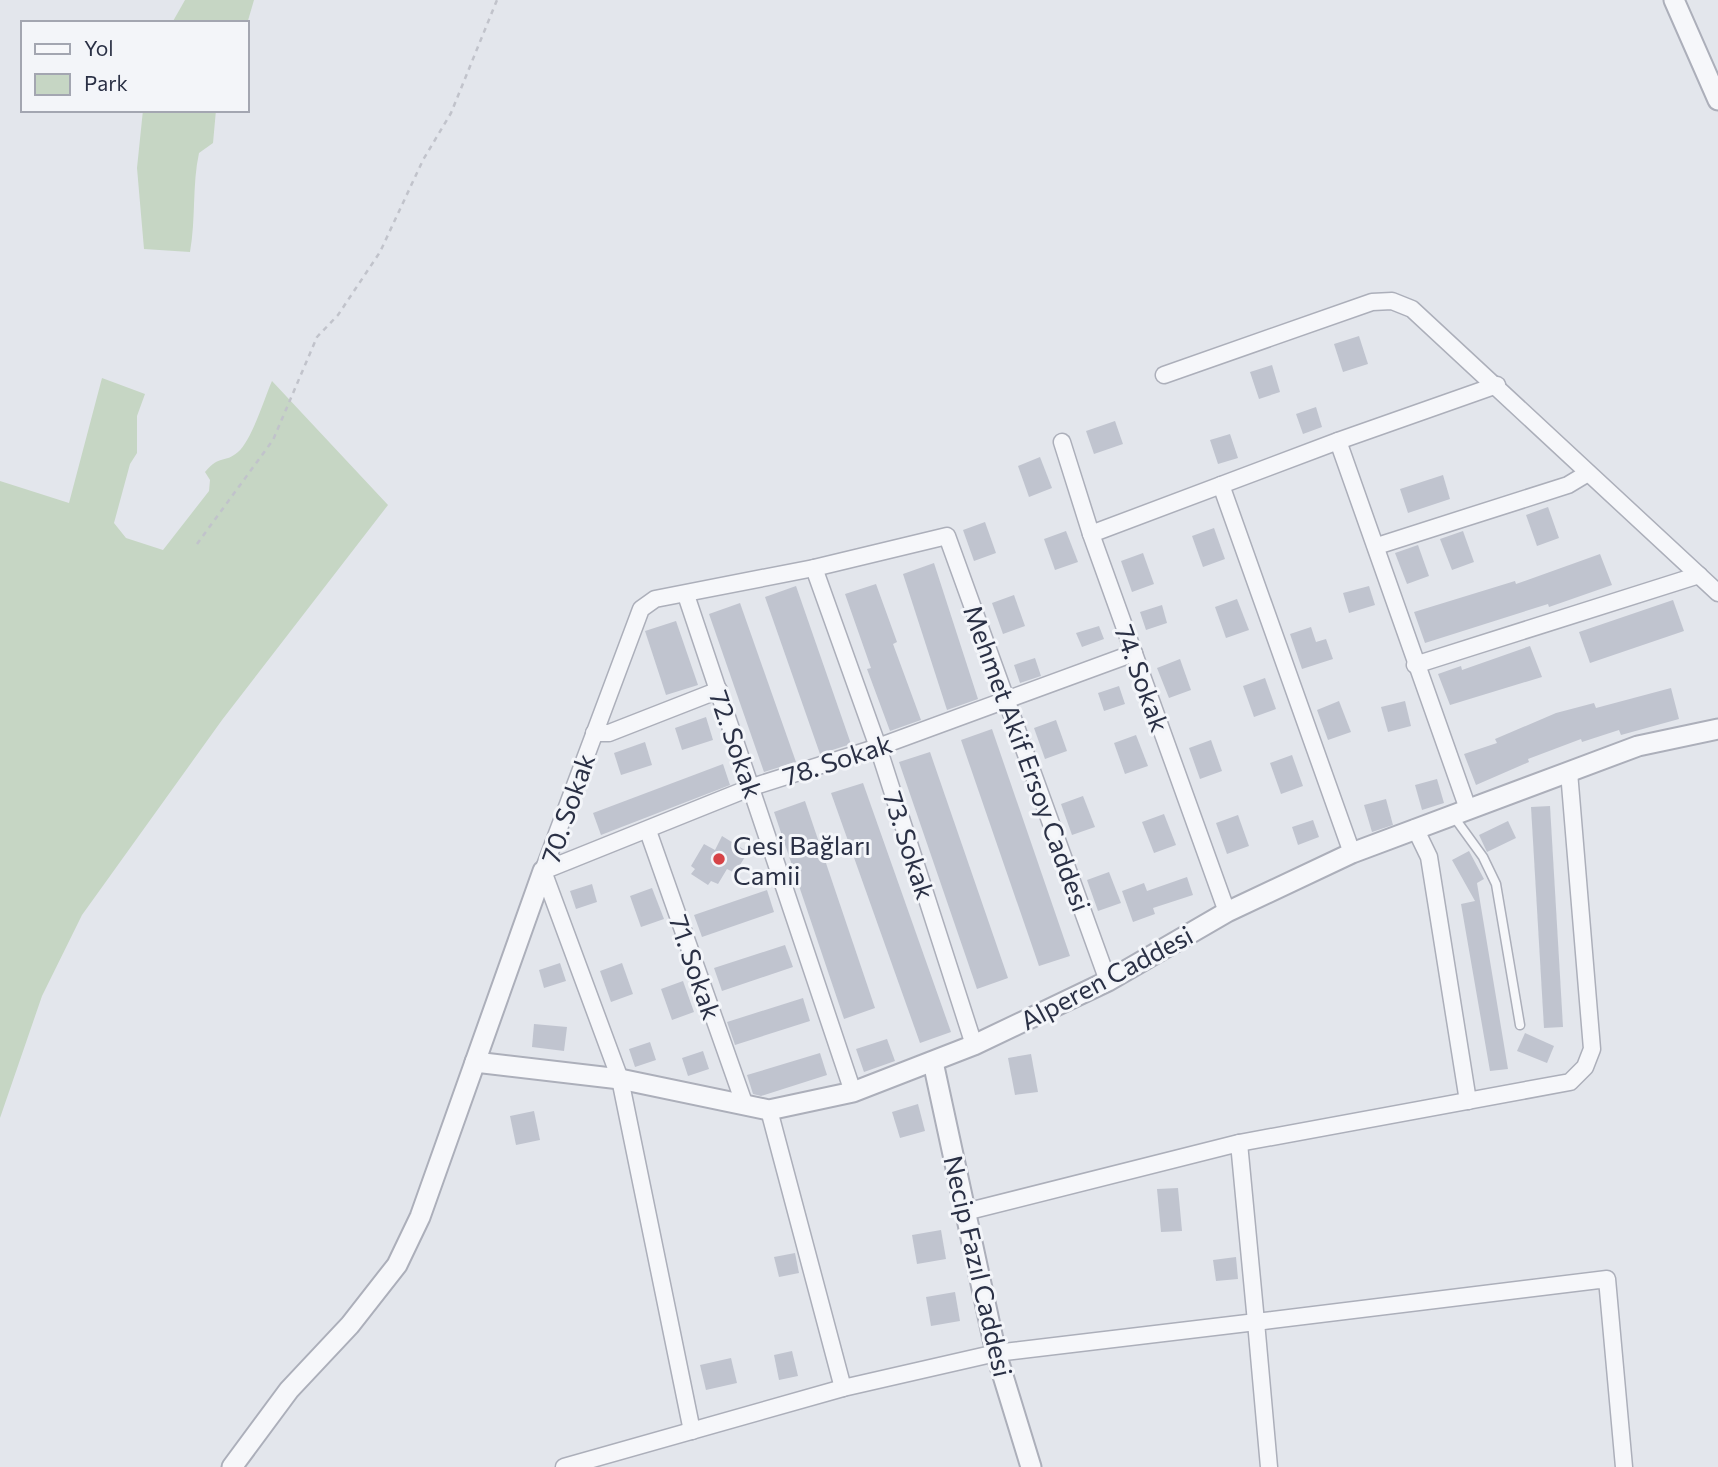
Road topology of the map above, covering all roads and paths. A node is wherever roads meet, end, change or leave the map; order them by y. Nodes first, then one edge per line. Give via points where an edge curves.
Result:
1 (497, 0) edge
2 (1674, 0) edge
3 (1718, 100) edge
4 (1164, 375) dead end
5 (1497, 385) junction
6 (1338, 441) junction
7 (1062, 442) dead end
8 (1588, 473) junction
9 (1221, 485) junction
10 (1091, 534) junction
11 (197, 544) dead end
12 (1377, 546) junction
13 (814, 568) junction
14 (1699, 575) junction
15 (1718, 593) edge
16 (686, 595) junction
17 (1134, 653) junction
18 (1415, 665) junction
19 (719, 690) junction
20 (1007, 699) junction
21 (1718, 729) edge
22 (594, 733) junction
23 (878, 747) junction
24 (1569, 772) junction
25 (752, 787) junction
26 (1460, 812) junction
27 (1415, 828) junction
28 (648, 831) junction
29 (1352, 853) junction
30 (543, 871) junction
31 (1227, 912) junction
32 (1108, 981) junction
33 (1520, 1025) dead end
34 (974, 1045) junction
35 (475, 1062) junction
36 (933, 1062) junction
37 (620, 1079) junction
38 (853, 1092) junction
39 (1468, 1101) junction
40 (744, 1103) junction
41 (769, 1110) junction
42 (1239, 1143) junction
43 (965, 1212) junction
44 (1256, 1322) junction
45 (996, 1353) junction
46 (843, 1388) junction
47 (692, 1431) junction
48 (232, 1467) edge
49 (564, 1467) edge
50 (1031, 1467) edge
51 (1269, 1467) edge
52 (1624, 1467) edge

1 - 11 path via 457,100 380,252 338,315 317,337 273,440
2 - 3 street
4 - 5 street via 1381,300 1412,309
5 - 6 street
5 - 8 street
6 - 9 street
6 - 12 street
7 - 10 street, 74. Sokak
8 - 12 street via 1568,485
8 - 14 street
9 - 10 street
9 - 29 street
10 - 17 street, 74. Sokak
12 - 18 street
13 - 16 street
13 - 20 street, Mehmet Akif Ersoy Caddesi via 947,536
13 - 23 street, 73. Sokak
14 - 15 street
14 - 18 street
16 - 19 street, 72. Sokak
16 - 22 street, 70. Sokak via 650,601 637,615
17 - 20 street, 78. Sokak
17 - 31 street, 74. Sokak
18 - 26 street
19 - 22 street via 609,733
19 - 25 street, 72. Sokak
20 - 23 street, 78. Sokak
20 - 32 street, Mehmet Akif Ersoy Caddesi
21 - 24 street, Alperen Caddesi via 1639,746
22 - 30 street, 70. Sokak
23 - 25 street, 78. Sokak
23 - 34 street, 73. Sokak
24 - 26 street, Alperen Caddesi
24 - 39 street via 1590,1058 1570,1082
25 - 28 street, 78. Sokak
25 - 38 street, 72. Sokak
26 - 27 street, Alperen Caddesi
26 - 33 lane via 1496,884
27 - 29 street, Alperen Caddesi
27 - 39 street via 1429,858
28 - 30 street, 78. Sokak
28 - 40 street, 71. Sokak
29 - 31 street, Alperen Caddesi
30 - 35 street
30 - 37 street, 70. Sokak
31 - 32 street, Alperen Caddesi
32 - 34 street, Alperen Caddesi
34 - 36 street, Alperen Caddesi
35 - 37 street, Alperen Caddesi
35 - 48 street via 420,1217 397,1265 350,1325 289,1390
36 - 38 street, Alperen Caddesi
36 - 43 street, Necip Fazıl Caddesi
37 - 40 street, Alperen Caddesi
37 - 47 street, 70. Sokak
38 - 41 street, Alperen Caddesi
39 - 42 street
40 - 41 street, Alperen Caddesi
41 - 46 street
42 - 43 street
42 - 44 street
43 - 45 street, Necip Fazıl Caddesi
44 - 45 street
44 - 51 street
44 - 52 street via 1607,1279
45 - 46 street
45 - 50 street, Necip Fazıl Caddesi
46 - 47 street
47 - 49 street

